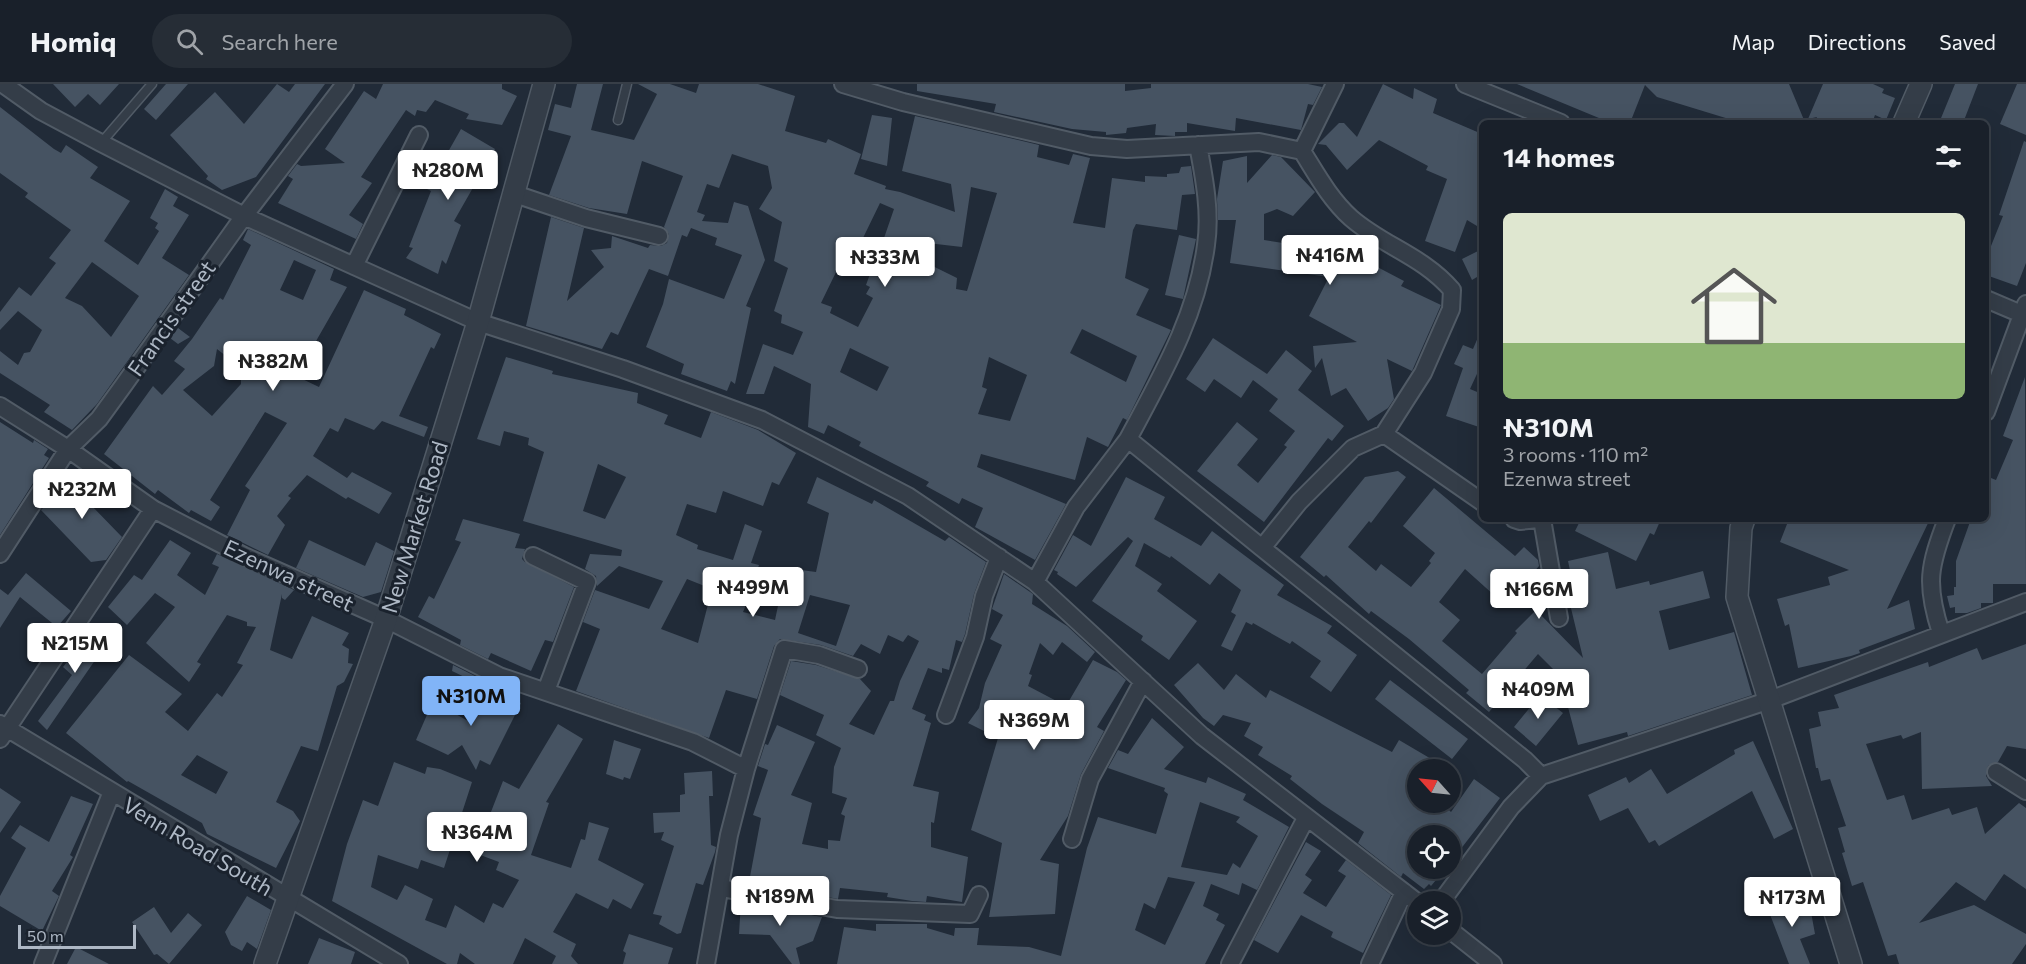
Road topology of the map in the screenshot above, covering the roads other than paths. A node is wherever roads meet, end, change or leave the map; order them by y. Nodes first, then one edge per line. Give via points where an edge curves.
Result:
1 (3, 84) edge
2 (152, 84) edge
3 (345, 84) edge
4 (544, 84) edge
5 (627, 84) edge
6 (843, 84) edge
7 (1335, 84) edge
8 (1465, 84) edge
9 (1921, 84) edge
10 (618, 120) dead end
11 (1554, 120) edge
12 (1906, 120) edge
13 (419, 135) dead end
14 (101, 143) junction
15 (1198, 145) junction
16 (1302, 151) junction
17 (512, 193) junction
18 (244, 216) junction
19 (659, 236) dead end
20 (354, 266) junction
21 (1989, 300) edge
22 (2025, 312) edge
23 (478, 322) junction
24 (1989, 404) edge
25 (0, 406) edge
26 (1384, 434) junction
27 (1128, 440) junction
28 (68, 449) junction
29 (1479, 500) edge
30 (153, 509) junction
31 (1541, 522) edge
32 (1743, 522) edge
33 (1946, 522) edge
34 (1262, 548) junction
35 (0, 554) edge
36 (533, 556) dead end
37 (999, 557) junction
38 (1035, 582) junction
39 (2026, 602) edge
40 (1559, 618) dead end
41 (386, 620) junction
42 (1941, 633) junction
43 (858, 669) dead end
44 (1143, 681) junction
45 (546, 691) junction
46 (1770, 700) junction
47 (946, 715) dead end
48 (2, 731) edge
49 (746, 769) junction
50 (1996, 772) dead end
51 (1541, 776) junction
52 (2026, 791) edge
53 (111, 794) junction
54 (1306, 818) junction
55 (1072, 839) dead end
56 (721, 888) junction
57 (1449, 891) edge
58 (1404, 892) junction
59 (1407, 894) edge
60 (979, 895) dead end
61 (287, 899) junction
62 (1461, 939) edge
63 (43, 964) edge
64 (265, 964) edge
65 (399, 964) edge
66 (706, 964) edge
67 (1230, 964) edge
68 (1370, 964) edge
69 (1493, 964) edge
70 (1851, 964) edge

1 - 14 street via 41,111
2 - 14 lane
3 - 18 street, Francis street
4 - 17 street, New Market Road
5 - 10 lane
6 - 15 street via 1091,146 1127,149
7 - 16 street
8 - 11 street
9 - 12 street
13 - 20 street
14 - 18 street
15 - 16 street via 1259,142
15 - 27 street via 1206,193 1207,243 1198,291 1175,351
16 - 26 street via 1330,197 1353,219 1435,271 1452,290 1450,309 1423,373
17 - 19 street via 586,218
17 - 23 street, New Market Road
18 - 20 street
18 - 28 street, Francis street via 99,418
20 - 23 street
21 - 22 street
22 - 24 street
23 - 37 street via 762,420 908,496
23 - 41 street, New Market Road
25 - 28 street, Ezenwa street
26 - 29 street
26 - 34 street via 1353,448 1299,502
27 - 34 street
27 - 38 street via 1076,507
28 - 30 street, Ezenwa street
28 - 35 street, Francis street
30 - 41 street, Ezenwa street via 244,556
30 - 48 street
31 - 40 street
32 - 46 street via 1737,597
33 - 42 street via 1930,572 1931,604
34 - 51 street
36 - 45 street via 587,582
37 - 38 street
37 - 47 street
38 - 44 street
39 - 42 street
41 - 45 street, Ezenwa street via 499,676
41 - 61 street, New Market Road
42 - 46 street
43 - 49 street via 819,655 784,649
44 - 54 street via 1202,736
44 - 55 street via 1090,779
45 - 49 street, Ezenwa street via 693,742
46 - 51 street
46 - 70 street
48 - 53 street, Venn Road South
49 - 56 street via 729,835
50 - 52 street
51 - 57 street via 1511,807
53 - 61 street, Venn Road South
53 - 63 street
54 - 58 street
54 - 67 street
56 - 60 street via 837,909 970,914
56 - 66 street
58 - 59 street
58 - 68 street
61 - 64 street, New Market Road
61 - 65 street, Venn Road South
62 - 69 street

